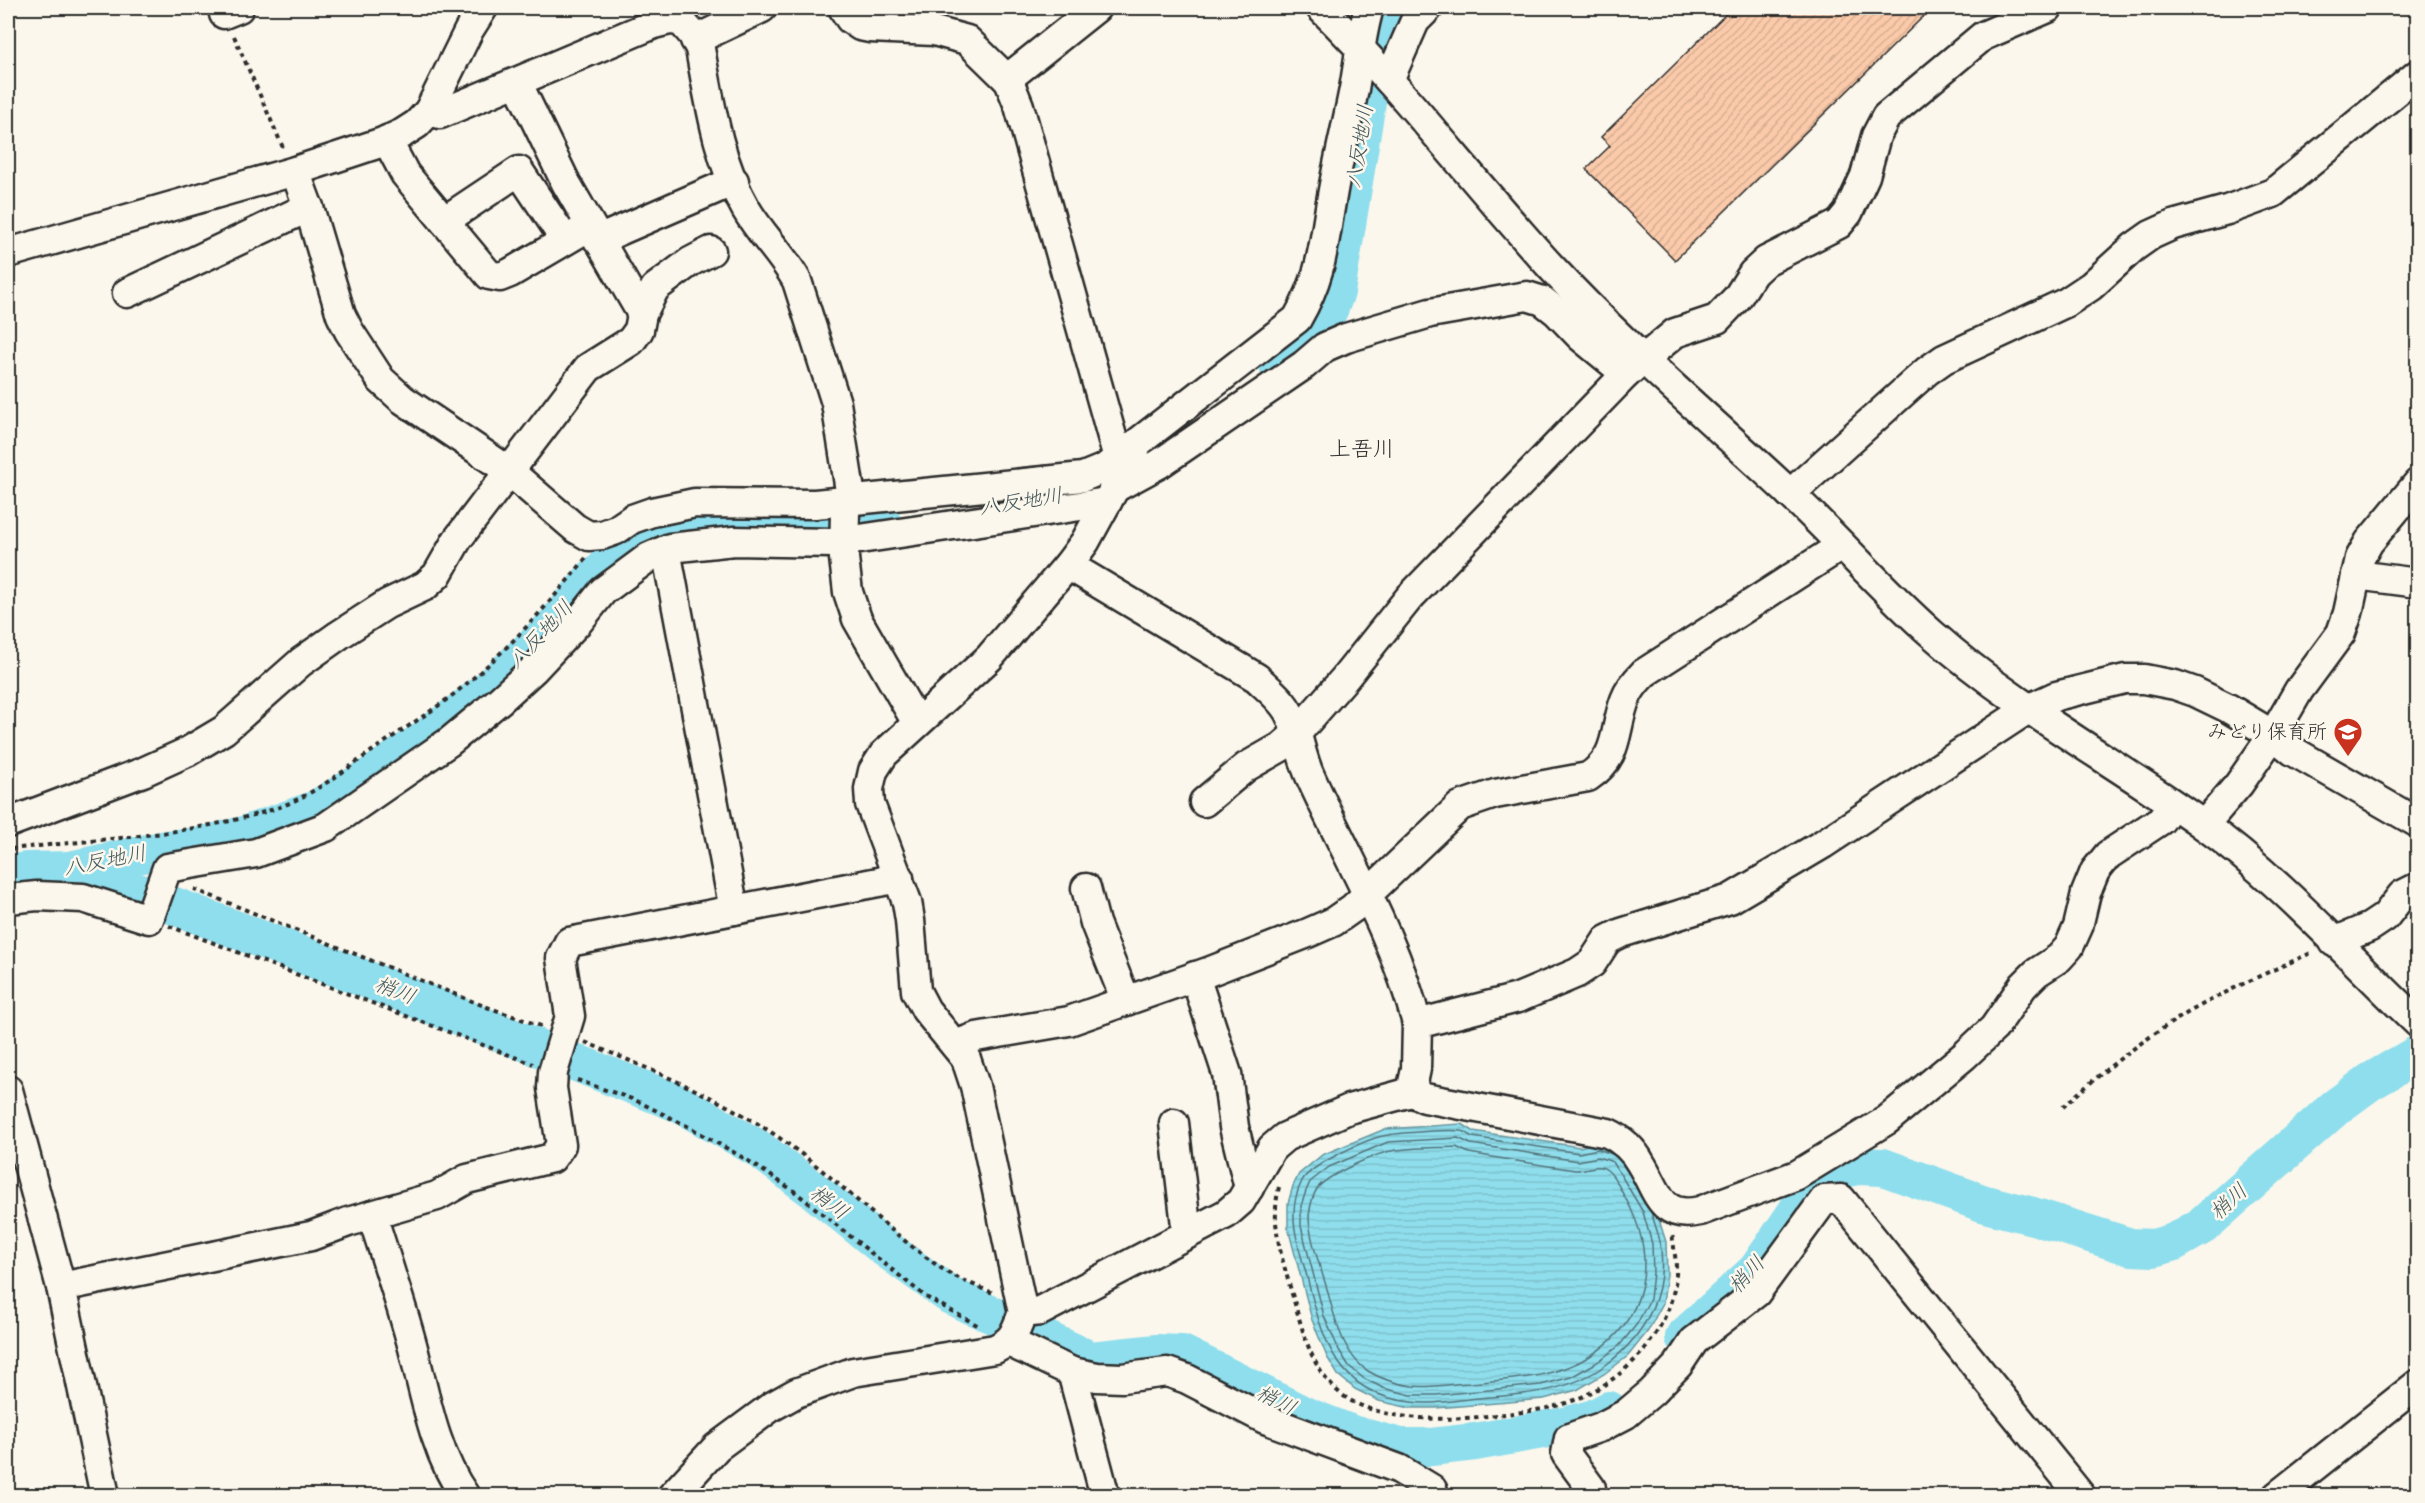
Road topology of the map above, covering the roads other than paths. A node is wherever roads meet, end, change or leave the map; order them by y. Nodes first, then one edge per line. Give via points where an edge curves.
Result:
1 (762, 8) edge
2 (843, 8) edge
3 (1096, 8) edge
4 (1321, 8) edge
5 (1369, 8) edge
6 (1428, 8) edge
7 (2049, 8) edge
8 (478, 9) edge
9 (684, 23) edge
10 (1361, 48) junction
11 (2418, 74) edge
12 (1007, 79) junction
13 (1389, 80) junction
14 (517, 82) junction
15 (429, 111) junction
16 (387, 140) junction
17 (295, 171) junction
18 (734, 181) junction
19 (309, 207) junction
20 (444, 221) junction
21 (594, 233) junction
22 (565, 240) junction
23 (711, 251) dead end
24 (8, 253) edge
25 (127, 293) dead end
26 (642, 314) junction
27 (1634, 366) junction
28 (1141, 439) junction
29 (1118, 458) junction
30 (509, 471) junction
31 (2418, 483) edge
32 (1790, 494) junction
33 (1110, 496) junction
34 (847, 501) junction
35 (846, 541) junction
36 (1841, 546) junction
37 (666, 550) junction
38 (1068, 566) junction
39 (2356, 575) junction
40 (2418, 583) edge
41 (2028, 709) junction
42 (917, 723) junction
43 (1296, 734) junction
44 (2273, 735) junction
45 (1204, 802) dead end
46 (2172, 804) junction
47 (2418, 823) edge
48 (8, 824) edge
49 (2204, 825) junction
50 (899, 878) junction
51 (2418, 886) edge
52 (1086, 888) dead end
53 (1368, 894) junction
54 (8, 899) edge
55 (734, 910) junction
56 (2334, 942) junction
57 (1196, 976) junction
58 (1126, 1001) junction
59 (2418, 1023) edge
60 (1418, 1024) junction
61 (955, 1045) junction
62 (8, 1090) edge
63 (1411, 1092) junction
64 (1174, 1123) dead end
65 (1250, 1188) junction
66 (372, 1215) junction
67 (1187, 1234) junction
68 (61, 1287) junction
69 (1015, 1331) junction
70 (1072, 1372) junction
71 (2418, 1384) edge
72 (460, 1495) edge
73 (105, 1496) edge
74 (672, 1496) edge
75 (1105, 1496) edge
76 (1435, 1496) edge
77 (1591, 1496) edge
78 (2081, 1496) edge
79 (2277, 1496) edge

1 - 9 street
2 - 12 street via 860,26 934,31 967,40
3 - 12 street
4 - 10 street
5 - 10 street
6 - 13 street via 1415,21
7 - 27 street via 1983,36 1886,117 1876,136 1865,176 1839,224 1766,261 1718,319 1675,333
8 - 15 street
9 - 14 street via 670,20 654,24
9 - 18 street via 700,50 720,145
10 - 13 street
10 - 28 street via 1322,262 1297,319
11 - 32 street via 2273,193 2151,235 2067,302 1944,359
12 - 29 street via 1019,106
13 - 27 street
14 - 15 street via 440,114
14 - 21 street
15 - 16 street via 417,124
16 - 17 street
16 - 20 street via 405,174
17 - 19 street
17 - 24 street
18 - 21 street
18 - 34 street via 745,207 797,281 836,404 850,491
19 - 25 street
19 - 30 street via 341,315 381,380 402,399
20 - 22 street via 480,266 489,275 500,277
20 - 22 street via 519,171
21 - 22 street
21 - 26 street
23 - 26 street via 655,288
26 - 30 street via 639,330 631,341 588,368
27 - 32 street
27 - 33 street via 1581,337 1543,301 1527,296 1430,313 1325,347
27 - 43 street via 1409,598
28 - 29 street
28 - 33 street
29 - 34 street via 1083,477
30 - 34 street via 574,528 589,536 616,530 652,512 696,503
30 - 48 street via 457,540 437,575 301,662 224,730 143,772
31 - 39 street via 2369,542
32 - 36 street
33 - 35 street
33 - 38 street
34 - 35 street
35 - 37 street via 734,541
35 - 42 street via 844,558 851,604
36 - 41 street via 1930,633
36 - 53 street via 1644,673 1625,700 1610,756 1600,769 1588,777 1495,794 1460,806
37 - 54 street via 649,557 603,591 534,669 458,735 326,827 256,853 167,868 150,915 82,898
37 - 55 street
38 - 42 street via 989,657
38 - 43 street via 1257,678 1283,703
39 - 40 street
39 - 44 street via 2341,633 2299,690
41 - 44 street via 2056,696 2126,679 2144,679 2195,692
41 - 46 street
41 - 60 street via 1823,844 1730,899 1621,933 1607,940 1592,963 1577,973 1518,998
42 - 50 street via 884,754 873,771 869,789 875,820
43 - 45 street via 1246,767
43 - 53 street via 1309,774
44 - 47 street via 2293,751
44 - 49 street
46 - 49 street
46 - 63 street via 2161,820 2108,855 2095,871 2069,947 2023,986 1994,1028 1896,1113 1797,1175 1700,1210 1677,1212 1656,1194 1642,1165 1622,1139
49 - 56 street via 2258,869
50 - 55 street
50 - 61 street via 910,920 916,991 926,1010
51 - 56 street via 2402,895 2385,917 2370,927
52 - 58 street via 1095,923
53 - 57 street via 1333,922
53 - 60 street
55 - 66 street via 569,942 561,958 570,1016 552,1088 561,1145 552,1158 467,1179 436,1196
56 - 59 street
57 - 58 street
57 - 65 street via 1227,1074 1234,1127
58 - 61 street via 1069,1021 976,1037
60 - 63 street
61 - 69 street via 966,1059 975,1086
62 - 68 street
63 - 65 street via 1349,1109 1285,1137 1272,1148
64 - 67 street
65 - 67 street via 1226,1214
66 - 68 street via 311,1236
66 - 72 street via 435,1431
67 - 69 street via 1040,1311
68 - 73 street
69 - 70 street
69 - 74 street via 995,1349 853,1371 796,1394 744,1425 717,1447
70 - 75 street
70 - 76 street via 1122,1378 1167,1372 1177,1375 1265,1419 1399,1468 1432,1489
71 - 79 street
77 - 78 street via 1591,1488 1566,1454 1569,1438 1626,1414 1653,1392 1694,1341 1756,1293 1824,1200 1841,1199

